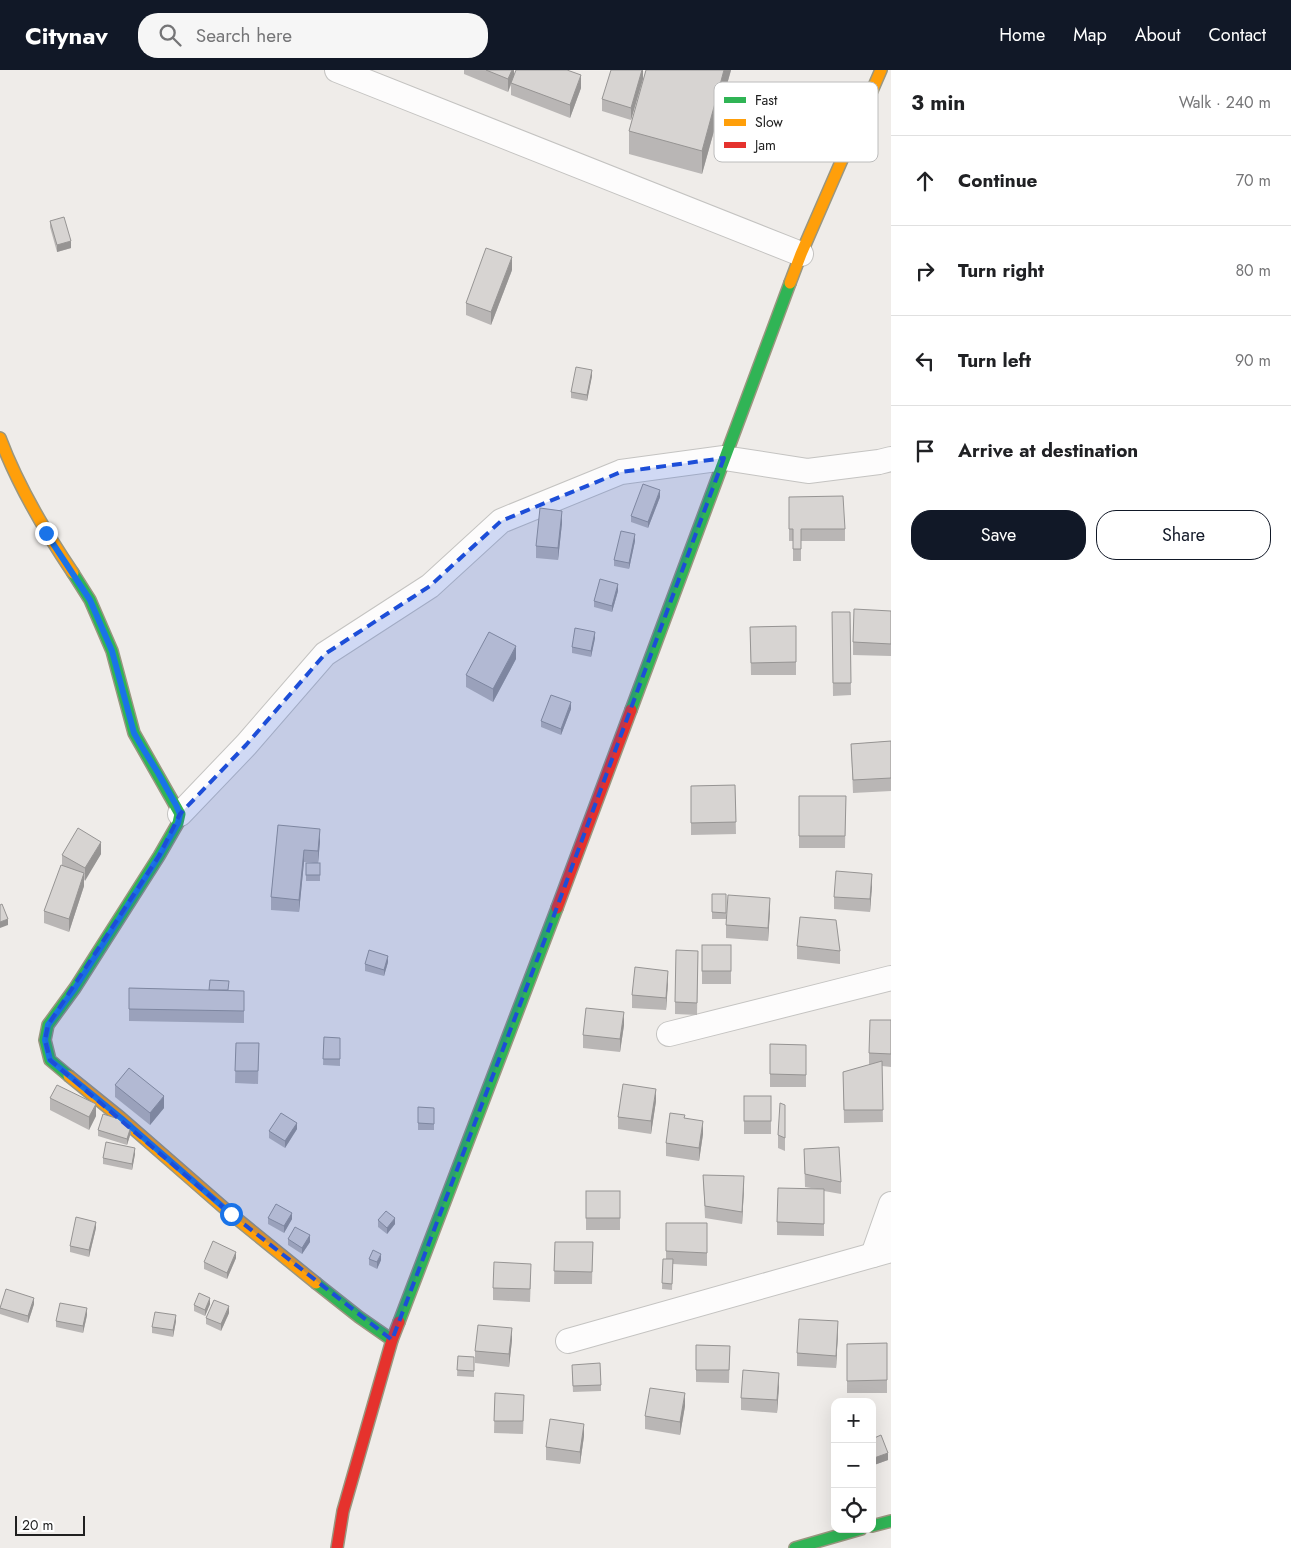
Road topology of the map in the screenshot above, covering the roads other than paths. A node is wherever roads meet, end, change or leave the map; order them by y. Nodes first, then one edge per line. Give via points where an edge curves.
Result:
1 (337, 70) edge
2 (881, 70) edge
3 (876, 82) edge
4 (841, 162) edge
5 (801, 254) junction
6 (0, 438) edge
7 (724, 458) junction
8 (891, 459) edge
9 (180, 814) junction
10 (891, 978) edge
11 (669, 1034) dead end
12 (891, 1204) edge
13 (882, 1253) edge
14 (392, 1340) junction
15 (568, 1341) dead end
16 (891, 1521) edge
17 (876, 1525) edge
18 (847, 1533) edge
19 (337, 1548) edge
20 (795, 1548) edge

1 - 5 street
2 - 3 street
4 - 5 street
5 - 7 street
6 - 9 street via 11,467 46,533 90,600 112,651 134,733
7 - 8 street via 808,471
7 - 9 street via 621,472 501,521 430,586 325,654 246,745
7 - 14 street
9 - 14 street via 159,856 48,1025 45,1040 50,1060 231,1214
10 - 11 street
12 - 13 street
13 - 15 street
14 - 19 street via 342,1511
16 - 17 street
18 - 20 street

